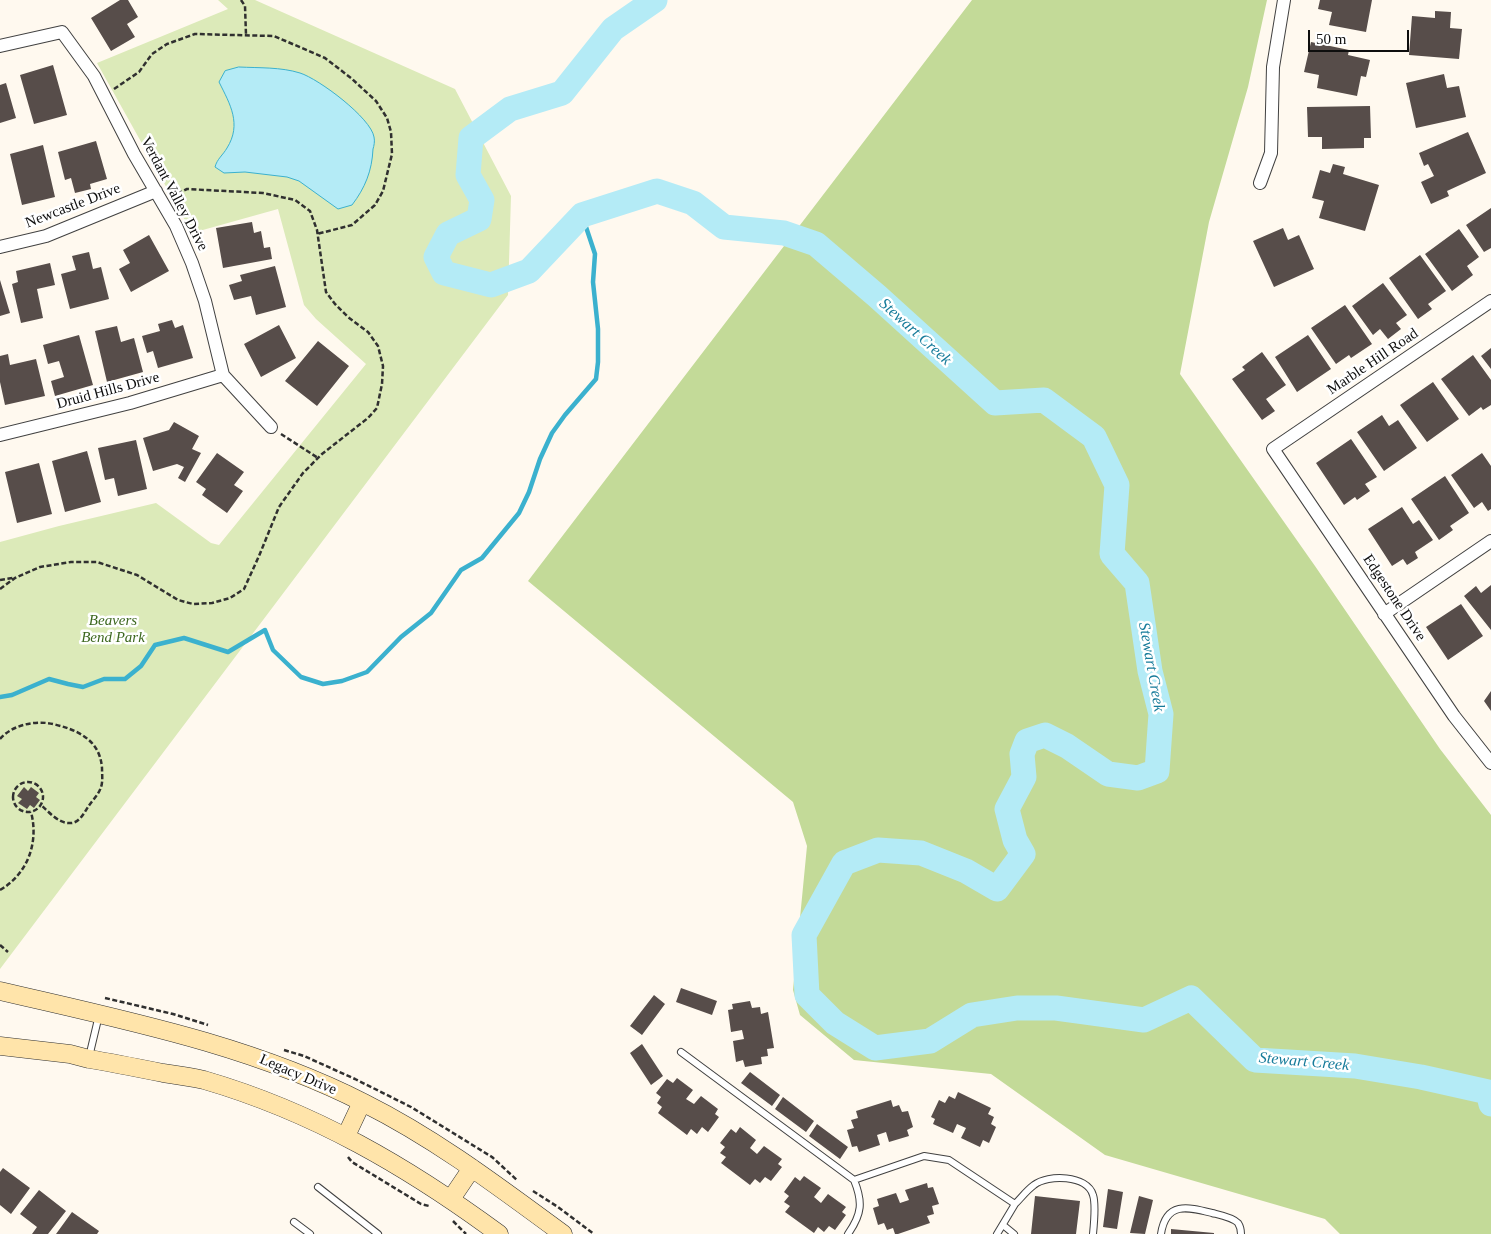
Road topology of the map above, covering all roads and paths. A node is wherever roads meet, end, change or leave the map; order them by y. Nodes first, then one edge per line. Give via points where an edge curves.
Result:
1 (241, 0) edge
2 (1284, 0) edge
3 (246, 35) junction
4 (0, 46) edge
5 (104, 95) junction
6 (1260, 183) dead end
7 (156, 191) junction
8 (317, 234) dead end
9 (0, 246) edge
10 (1491, 301) edge
11 (223, 375) junction
12 (271, 427) joint
13 (0, 435) edge
14 (1273, 449) joint
15 (318, 458) dead end
16 (1491, 541) edge
17 (15, 578) dead end
18 (0, 580) edge
19 (1384, 614) junction
20 (0, 739) edge
21 (1491, 763) edge
22 (41, 805) junction
23 (31, 812) junction
24 (0, 890) edge
25 (0, 945) edge
26 (8, 952) dead end
27 (0, 991) edge
28 (99, 1014) junction
29 (0, 1046) edge
30 (681, 1052) dead end
31 (88, 1059) junction
32 (362, 1102) junction
33 (346, 1136) junction
34 (348, 1157) dead end
35 (472, 1168) junction
36 (854, 1180) junction
37 (318, 1187) dead end
38 (451, 1199) junction
39 (1014, 1204) junction
40 (428, 1205) dead end
41 (452, 1221) dead end
42 (294, 1222) dead end
43 (1002, 1225) junction
44 (310, 1234) edge
45 (378, 1234) edge
46 (466, 1234) edge
47 (499, 1234) edge
48 (563, 1234) edge
49 (848, 1234) edge
50 (996, 1234) edge
51 (1014, 1234) edge
52 (1093, 1234) edge
53 (1161, 1234) edge
54 (1241, 1234) edge

1 - 3 path via 245,6
2 - 6 street via 1273,67 1271,153
3 - 5 path via 195,34 167,44 152,54 139,72
3 - 8 path via 274,36 325,58 376,101 387,118 392,154 383,191 375,205 352,225
4 - 5 street, Verdant Valley Drive via 62,32
5 - 7 street, Verdant Valley Drive
7 - 9 street, Newcastle Drive via 46,236
7 - 11 street, Verdant Valley Drive via 192,263
10 - 14 street, Marble Hill Road
11 - 12 street, Verdant Valley Drive
11 - 13 street, Druid Hills Drive via 130,403
12 - 15 path
14 - 19 street, Edgestone Drive
16 - 19 street
17 - 18 path
19 - 21 street, Edgestone Drive via 1461,727
20 - 22 path via 16,728 46,722 84,735 98,751 102,765 101,788 82,817 75,822 62,822
22 - 23 path
22 - 23 path via 44,796 39,786 34,782 22,783 14,791 14,803 23,811
23 - 24 path via 34,831 29,856 15,880
25 - 26 path
27 - 28 main road, Legacy Drive
28 - 31 lane
28 - 32 main road, Legacy Drive via 268,1061
29 - 31 main road
30 - 36 lane
31 - 33 main road via 202,1080 256,1097
32 - 33 main road
32 - 35 main road, Legacy Drive
33 - 38 main road
34 - 40 path
35 - 38 main road
35 - 48 main road, Legacy Drive
36 - 39 lane via 924,1156 940,1158 949,1160
36 - 49 lane via 861,1209
37 - 45 lane
38 - 47 main road
39 - 43 lane
39 - 52 lane via 1035,1184 1053,1178 1079,1181 1093,1194
41 - 46 path
42 - 44 lane
43 - 50 lane
43 - 51 lane
53 - 54 lane via 1166,1218 1175,1210 1188,1207 1237,1222

